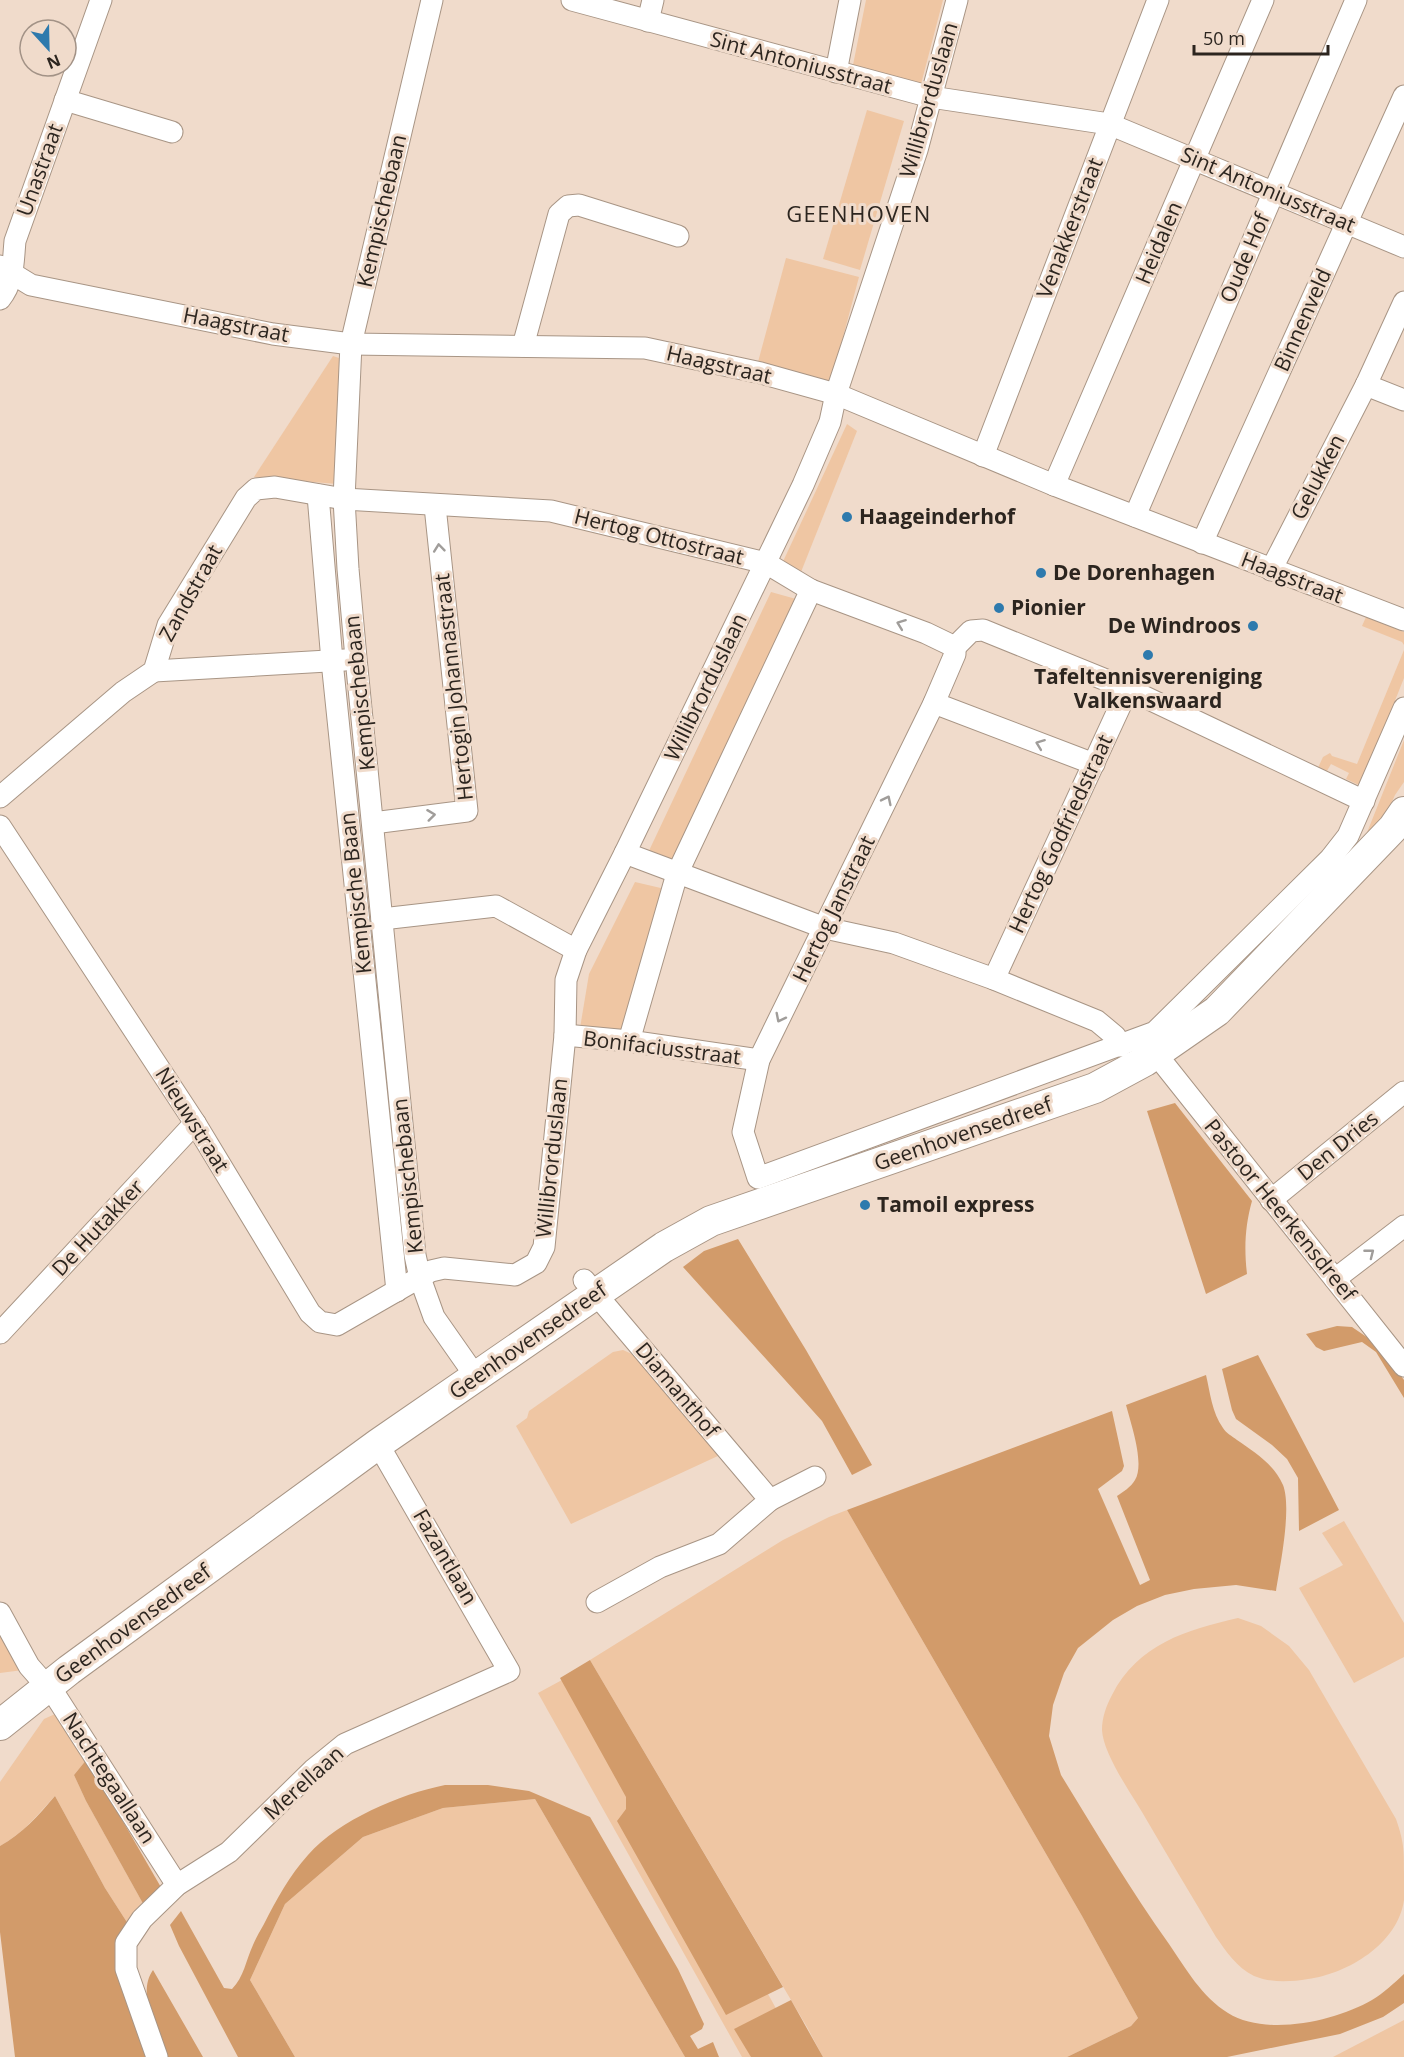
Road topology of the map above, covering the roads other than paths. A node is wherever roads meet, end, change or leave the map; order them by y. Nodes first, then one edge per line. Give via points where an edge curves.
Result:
1 (101, 0) edge
2 (432, 0) edge
3 (572, 0) edge
4 (653, 0) edge
5 (850, 0) edge
6 (957, 0) edge
7 (1158, 0) edge
8 (1263, 0) edge
9 (1356, 0) edge
10 (648, 21) junction
11 (836, 72) junction
12 (1404, 96) edge
13 (931, 97) junction
14 (65, 100) junction
15 (1109, 124) junction
16 (172, 132) dead end
17 (1195, 159) junction
18 (1273, 192) junction
19 (1347, 223) junction
20 (678, 236) dead end
21 (1404, 247) edge
22 (6, 270) edge
23 (0, 298) edge
24 (1404, 302) edge
25 (351, 344) junction
26 (523, 346) junction
27 (1366, 384) junction
28 (836, 394) junction
29 (1404, 400) edge
30 (983, 456) junction
31 (1054, 485) junction
32 (318, 495) junction
33 (344, 499) junction
34 (435, 506) junction
35 (1135, 516) junction
36 (1202, 543) junction
37 (766, 563) junction
38 (1271, 570) junction
39 (811, 590) junction
40 (1404, 620) edge
41 (955, 647) junction
42 (356, 658) junction
43 (333, 661) junction
44 (154, 671) junction
45 (1128, 689) junction
46 (934, 703) junction
47 (1404, 708) edge
48 (1094, 764) junction
49 (0, 797) edge
50 (1364, 801) junction
51 (1404, 812) edge
52 (373, 823) junction
53 (0, 826) edge
54 (625, 853) junction
55 (677, 874) junction
56 (382, 919) junction
57 (825, 928) junction
58 (576, 950) junction
59 (994, 979) junction
60 (565, 1035) junction
61 (629, 1041) junction
62 (1121, 1046) junction
63 (759, 1060) junction
64 (1161, 1060) junction
65 (1404, 1092) edge
66 (195, 1123) junction
67 (758, 1178) joint
68 (1271, 1200) junction
69 (1404, 1226) edge
70 (420, 1278) junction
71 (1335, 1279) junction
72 (590, 1287) junction
73 (397, 1291) junction
74 (0, 1333) edge
75 (1404, 1366) edge
76 (476, 1377) junction
77 (378, 1444) junction
78 (815, 1477) dead end
79 (770, 1500) junction
80 (597, 1602) dead end
81 (0, 1613) edge
82 (509, 1671) joint
83 (46, 1687) junction
84 (7, 1716) edge
85 (177, 1885) junction
86 (157, 2057) edge

1 - 14 street, Unastraat
2 - 25 street, Kempischebaan
3 - 10 street, Sint Antoniusstraat
4 - 10 street
5 - 11 street
6 - 13 street, Willibrorduslaan
7 - 15 street, Venakkerstraat
8 - 17 street, Heidalen
9 - 18 street, Oude Hof
10 - 11 street, Sint Antoniusstraat
11 - 13 street, Sint Antoniusstraat
12 - 19 street, Binnenveld
13 - 15 street, Sint Antoniusstraat
13 - 28 street, Willibrorduslaan
14 - 16 street, Unastraat
14 - 22 street, Unastraat
15 - 17 street, Sint Antoniusstraat
15 - 30 street, Venakkerstraat
17 - 18 street, Sint Antoniusstraat
17 - 31 street, Heidalen
18 - 19 street, Sint Antoniusstraat
18 - 35 street, Oude Hof
19 - 21 street, Sint Antoniusstraat
19 - 36 street, Binnenveld
20 - 26 street via 579,205 567,206 559,214
22 - 23 street via 6,291
22 - 25 street, Haagstraat via 31,285 273,334
24 - 27 street, Gelukken
25 - 26 street, Haagstraat
25 - 33 street, Kempischebaan
26 - 28 street, Haagstraat via 645,348
27 - 29 street
27 - 38 street, Gelukken
28 - 30 street, Haagstraat
28 - 37 street, Willibrorduslaan via 831,422
30 - 31 street, Haagstraat
31 - 35 street, Haagstraat
32 - 33 street, Zandstraat
32 - 43 street, Kempische Baan
32 - 44 street, Zandstraat via 274,487 256,489 246,498 168,625
33 - 34 street, Hertog Ottostraat
33 - 42 street, Kempischebaan
34 - 37 street, Hertog Ottostraat via 551,511
52 -> 34 street, Hertogin Johannastraat via 467,811
35 - 36 street, Haagstraat
36 - 38 street, Haagstraat
37 - 39 street, Hertog Ottostraat
37 - 54 street, Willibrorduslaan
38 - 40 street, Haagstraat
41 -> 39 street, Hertog Ottostraat
39 - 55 street
41 - 45 street via 971,631 983,630
41 - 46 street, Hertog Janstraat
42 - 43 street
42 - 52 street, Kempischebaan
43 - 44 street
43 - 73 street, Kempische Baan
44 - 49 street via 123,692
45 - 48 street, Hertog Godfriedstraat
45 - 50 street
48 -> 46 street
57 -> 46 street, Hertog Janstraat
47 - 50 street, Geenhovensedreef
48 - 59 street, Hertog Godfriedstraat
50 - 62 street, Geenhovensedreef via 1348,836 1330,860 1155,1032
51 - 64 street, Geenhovensedreef via 1217,1011
52 - 56 street, Kempischebaan
53 - 66 street, Nieuwstraat
54 - 55 street
54 - 58 street, Willibrorduslaan
55 - 57 street
55 - 61 street
56 - 58 street via 496,906
56 - 70 street, Kempischebaan
57 - 59 street via 894,944
57 -> 63 street, Hertog Janstraat
58 - 60 street, Willibrorduslaan via 566,980
59 - 62 street via 1097,1021
60 - 61 street, Bonifaciusstraat
60 - 70 street, Willibrorduslaan via 544,1247 536,1263 515,1275 444,1268 431,1270
61 - 63 street, Bonifaciusstraat
62 - 67 street, Geenhovensedreef
63 - 67 street, Hertog Janstraat via 743,1132
64 - 68 street, Pastoor Heerkensdreef
64 - 72 street, Geenhovensedreef via 1095,1088 711,1221
65 - 68 street, Den Dries
66 - 73 street, Nieuwstraat via 310,1313 320,1322 337,1324
66 - 74 street, De Hutakker
68 - 71 street, Pastoor Heerkensdreef
71 -> 69 street
70 - 73 street, Nieuwstraat
70 - 76 street, Kempischebaan via 434,1317
71 - 75 street, Pastoor Heerkensdreef
72 - 76 street, Geenhovensedreef
72 - 79 street, Diamanthof
76 - 77 street, Geenhovensedreef
77 - 82 street, Fazantlaan
77 - 83 street, Geenhovensedreef
78 - 79 street
79 - 80 street via 719,1544 660,1567
81 - 83 street, Nachtegaallaan via 29,1666
82 - 85 street, Merellaan via 345,1744 229,1852
83 - 84 street, Geenhovensedreef
83 - 85 street, Nachtegaallaan via 57,1698
85 - 86 street, Merellaan via 142,1919 126,1942 126,1969

